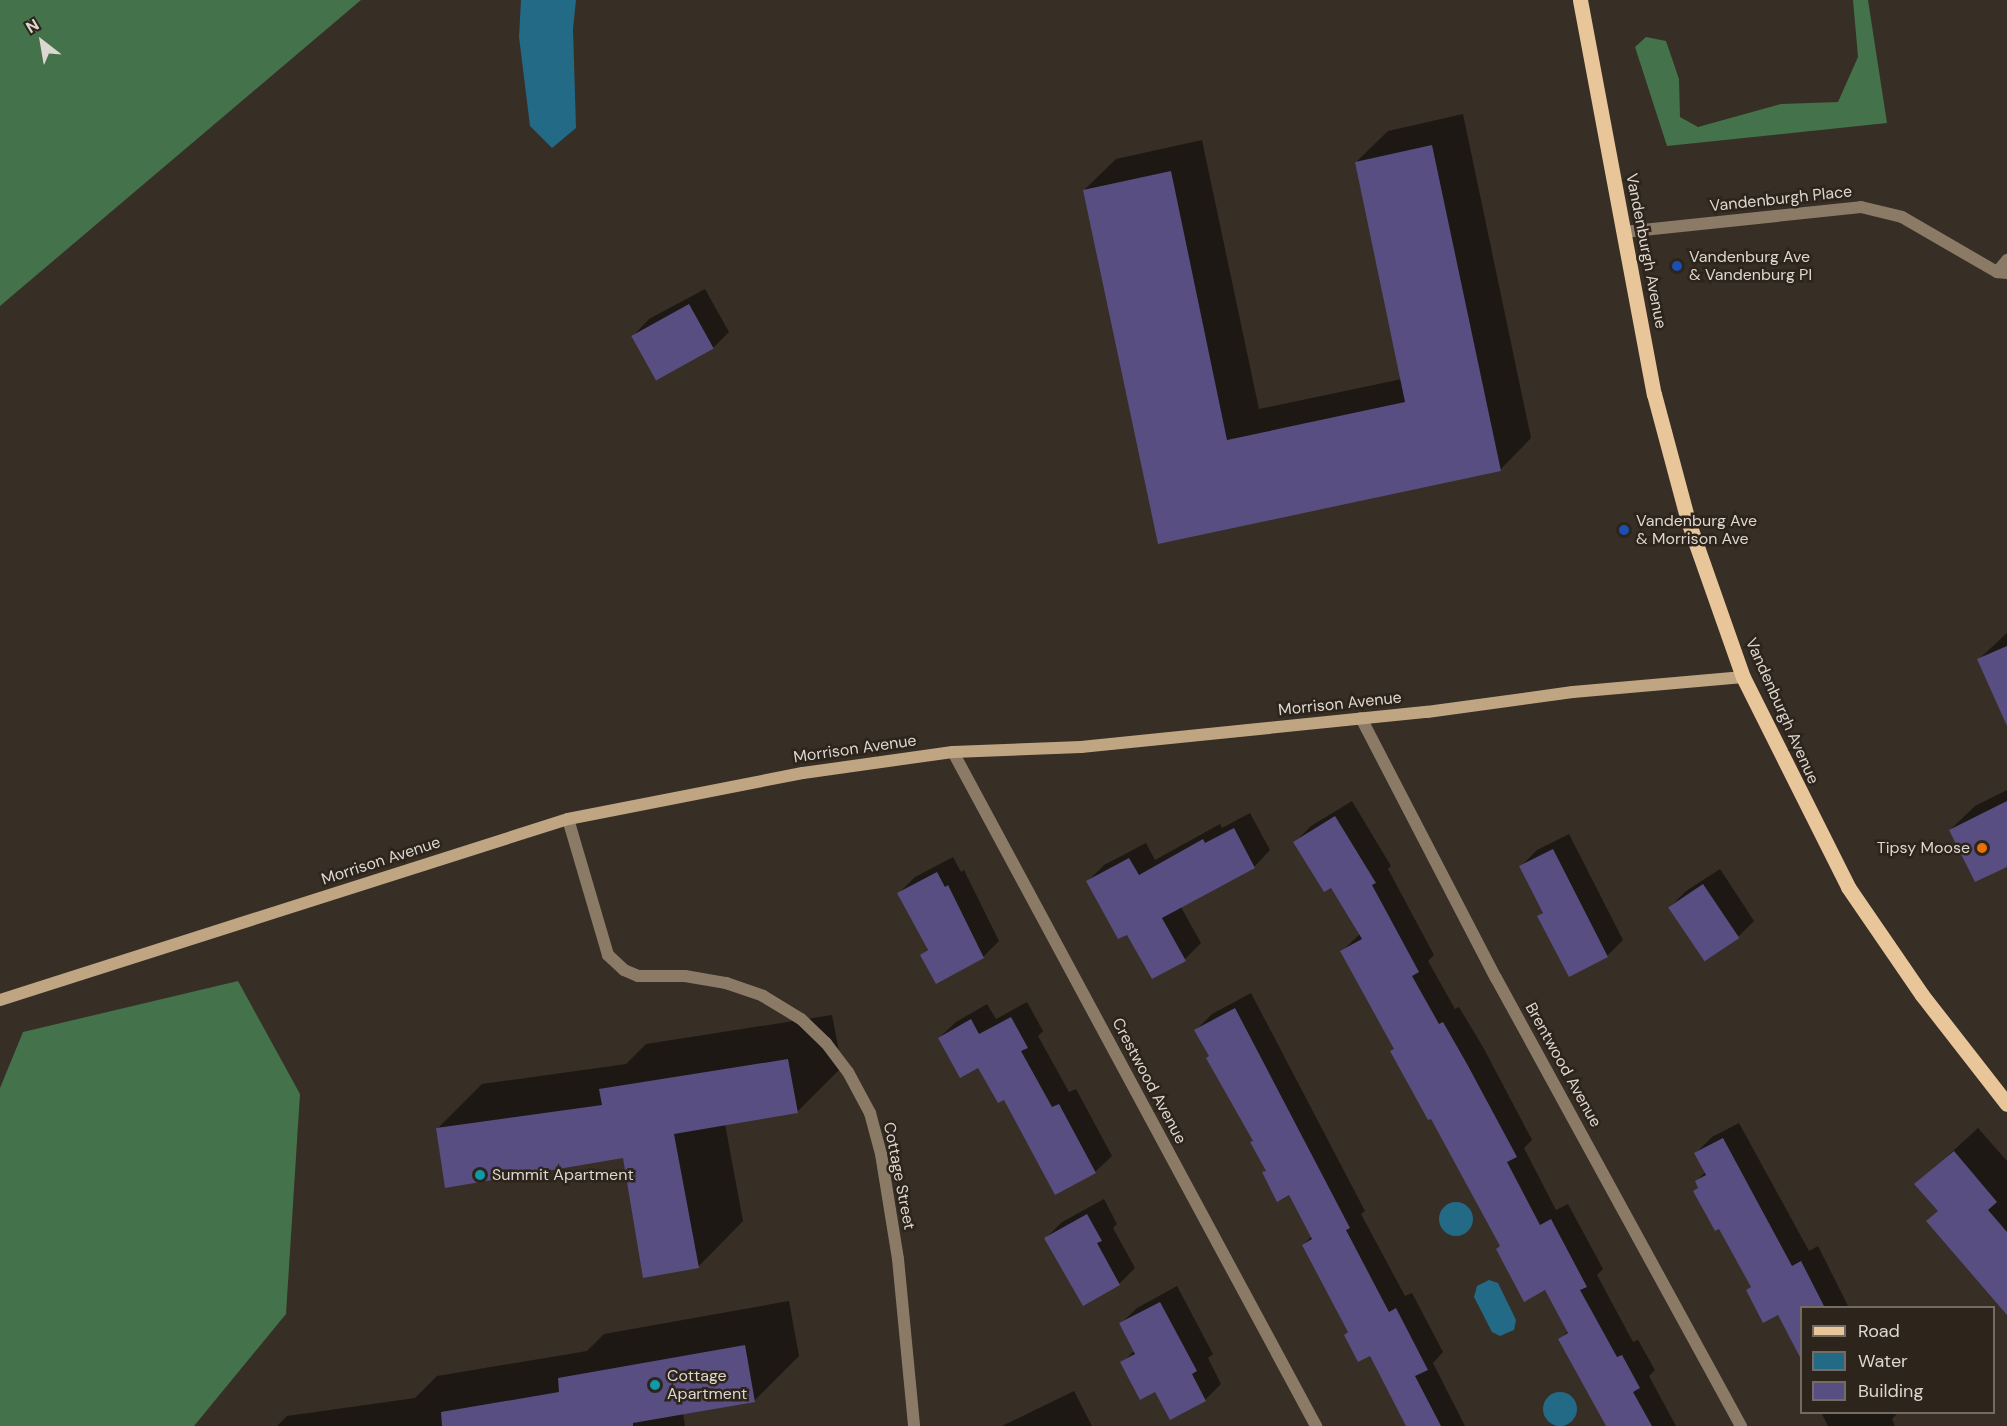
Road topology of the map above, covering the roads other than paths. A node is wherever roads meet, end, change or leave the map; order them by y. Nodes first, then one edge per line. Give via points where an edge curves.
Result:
1 (1580, 0) edge
2 (1624, 232) junction
3 (2007, 260) edge
4 (2002, 272) edge
5 (1743, 677) junction
6 (1361, 718) junction
7 (953, 752) junction
8 (568, 819) junction
9 (0, 1000) edge
10 (2007, 1104) edge
11 (1314, 1425) edge
12 (914, 1426) edge
13 (1741, 1426) edge

1 - 2 main road, Vandenburgh Avenue
2 - 4 street, Vandenburgh Place via 1861,207 1902,217
2 - 5 main road, Vandenburgh Avenue via 1658,406 1688,521
3 - 4 street, Vandenburgh Place
5 - 6 street, Morrison Avenue via 1573,692
5 - 10 main road, Vandenburgh Avenue via 1848,887 1922,995
6 - 7 street, Morrison Avenue via 1081,747
6 - 13 street, Brentwood Avenue via 1496,978
7 - 8 street, Morrison Avenue via 803,773
7 - 11 street, Crestwood Avenue
8 - 9 street, Morrison Avenue
8 - 12 street, Cottage Street via 608,955 624,970 638,976 685,976 726,983 762,996 801,1018 848,1072 870,1113 881,1154 898,1259

